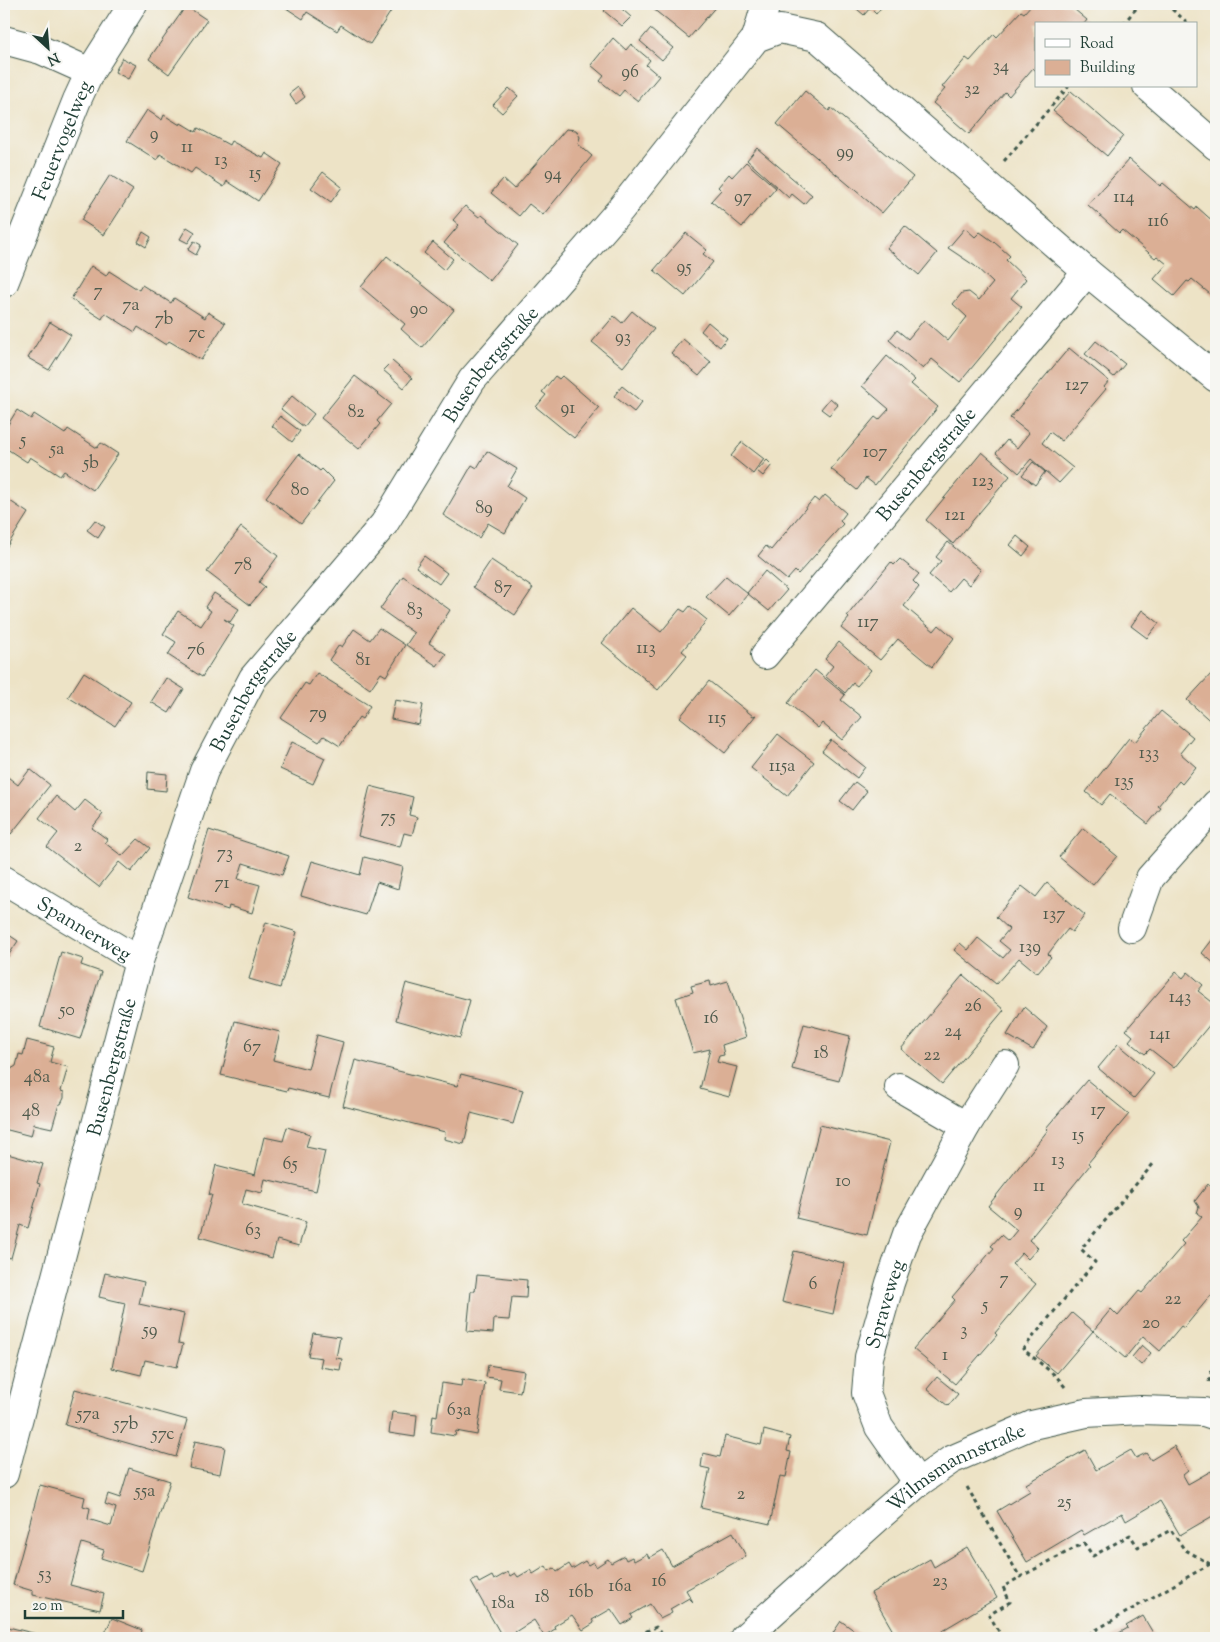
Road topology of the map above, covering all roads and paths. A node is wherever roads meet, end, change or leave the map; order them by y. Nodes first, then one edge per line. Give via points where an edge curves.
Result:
1 (133, 4) edge
2 (766, 4) edge
3 (1140, 4) edge
4 (1166, 4) edge
5 (1125, 22) edge
6 (1187, 22) edge
7 (756, 38) junction
8 (4, 40) edge
9 (90, 72) junction
10 (1067, 88) edge
11 (1149, 88) edge
12 (1216, 146) edge
13 (1009, 156) dead end
14 (1087, 272) junction
15 (4, 283) edge
16 (1216, 378) edge
17 (766, 655) dead end
18 (1216, 804) edge
19 (4, 880) edge
20 (1132, 928) dead end
21 (139, 962) junction
22 (1004, 1065) dead end
23 (900, 1087) dead end
24 (966, 1126) junction
25 (1154, 1164) dead end
26 (1056, 1376) dead end
27 (1216, 1416) edge
28 (4, 1474) edge
29 (918, 1483) junction
30 (974, 1499) dead end
31 (1216, 1561) edge
32 (1210, 1564) junction
33 (1020, 1577) junction
34 (631, 1638) edge
35 (664, 1638) edge
36 (744, 1638) edge
37 (1003, 1638) edge
38 (1082, 1638) edge

1 - 9 street, Feuervogelweg
2 - 7 street, Busenbergstraße
3 - 5 path
4 - 6 path
7 - 14 street via 780,29 817,37
7 - 21 street, Busenbergstraße via 620,210 472,380 384,524 253,678 204,771
8 - 9 street via 41,50
9 - 15 street, Feuervogelweg
10 - 13 path
11 - 12 street
14 - 16 street
14 - 17 street, Busenbergstraße
18 - 20 street via 1150,878
19 - 21 street, Spannerweg
21 - 28 street, Busenbergstraße
22 - 24 street, Spraveweg
23 - 24 street
24 - 29 street, Spraveweg via 907,1234 869,1357 866,1394 879,1427
25 - 26 path via 1081,1249 1095,1262 1023,1349
27 - 29 street, Wilmsmannstraße via 1204,1412 1141,1410 1086,1413 1032,1425 951,1460
29 - 36 street, Wilmsmannstraße
30 - 33 path
31 - 32 path
32 - 33 path via 1184,1549 1171,1530 1138,1547 1130,1535 1092,1556 1084,1543
32 - 38 path
33 - 37 path via 1003,1587 1010,1602 988,1615
34 - 35 path via 656,1627

